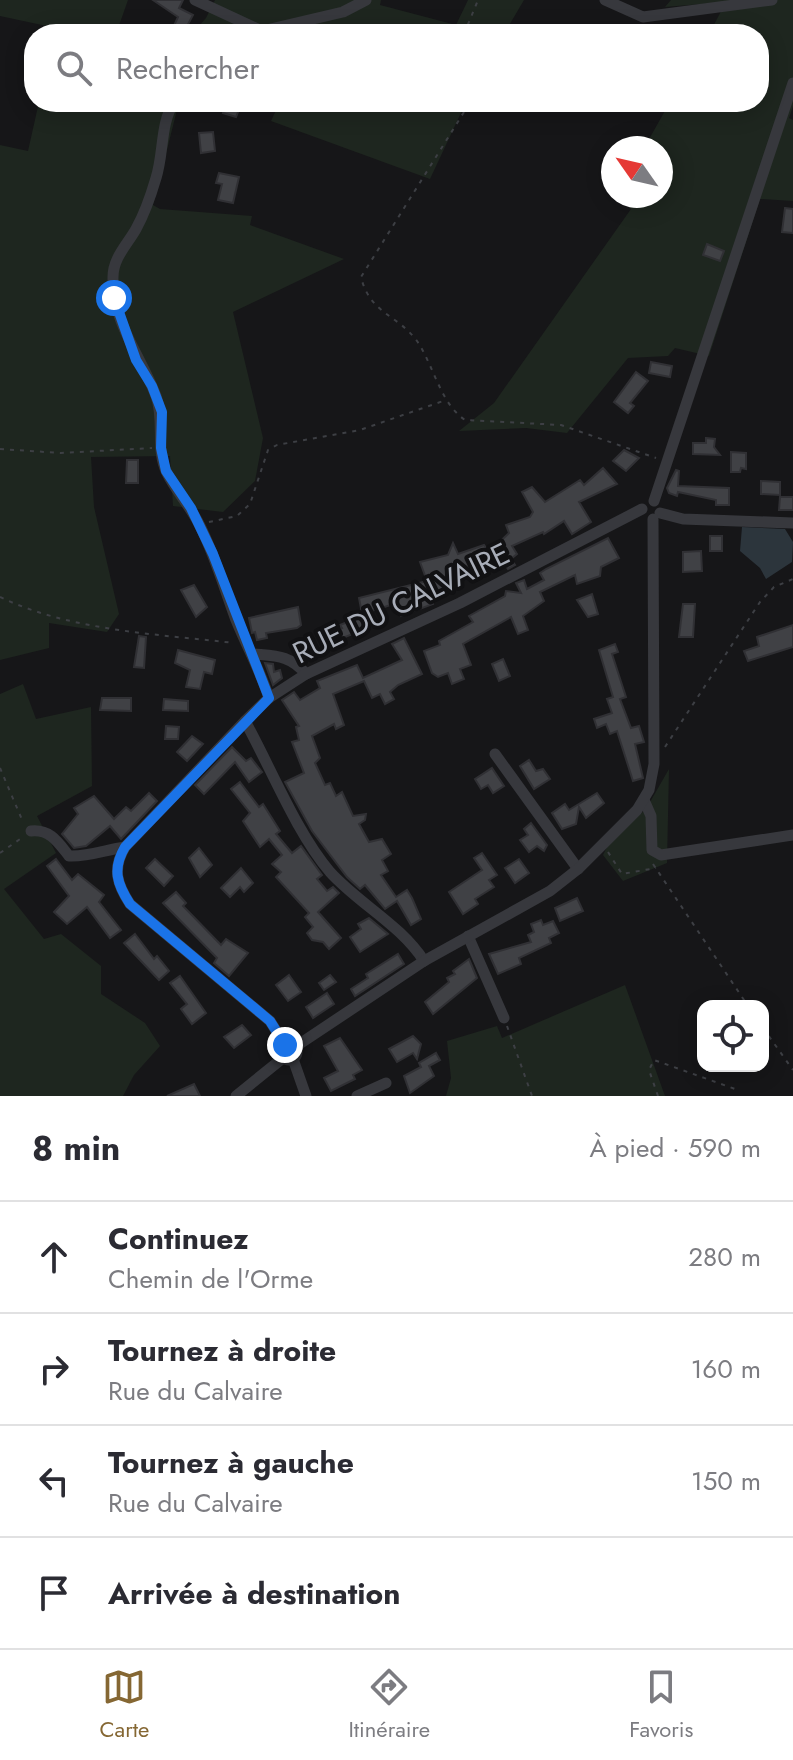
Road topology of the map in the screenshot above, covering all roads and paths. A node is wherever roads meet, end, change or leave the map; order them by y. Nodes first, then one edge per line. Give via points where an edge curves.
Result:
1 (195, 0) edge
2 (366, 0) edge
3 (478, 0) edge
4 (605, 0) edge
5 (772, 0) edge
6 (244, 24) edge
7 (293, 24) edge
8 (468, 24) edge
9 (793, 83) edge
10 (168, 112) edge
11 (464, 112) edge
12 (447, 400) junction
13 (161, 448) junction
14 (0, 449) edge
15 (665, 461) junction
16 (655, 511) junction
17 (793, 523) edge
18 (200, 525) junction
19 (793, 579) edge
20 (0, 597) edge
21 (250, 650) junction
22 (306, 674) junction
23 (269, 698) junction
24 (245, 721) junction
25 (495, 754) dead end
26 (653, 761) junction
27 (0, 768) edge
28 (644, 800) junction
29 (31, 831) junction
30 (793, 835) edge
31 (602, 845) junction
32 (125, 847) junction
33 (652, 850) junction
34 (0, 853) edge
35 (656, 868) junction
36 (578, 869) junction
37 (468, 936) junction
38 (424, 961) junction
39 (744, 1000) edge
40 (504, 1018) joint
41 (769, 1036) edge
42 (289, 1052) junction
43 (793, 1070) edge
44 (386, 1083) dead end
45 (738, 1090) dead end
46 (236, 1096) edge
47 (306, 1096) edge
48 (357, 1096) edge
49 (532, 1096) edge
50 (658, 1096) edge

1 - 6 street
2 - 7 street via 343,12
3 - 8 path
4 - 5 street via 643,17
9 - 15 street
10 - 13 street via 158,174 113,275 122,324 162,412
11 - 12 path via 361,277 366,297 414,337
12 - 15 path via 465,420 561,425
12 - 18 path via 360,430 277,445 268,450 250,504 237,516
13 - 14 path via 61,453
13 - 18 street via 166,471
15 - 16 street
16 - 17 street via 683,519
16 - 22 street, RUE DU CALVAIRE via 646,502 642,509 460,603
16 - 26 street
18 - 21 street
19 - 26 path via 774,587 760,602
20 - 21 path via 110,628
21 - 22 street via 283,656
21 - 23 street
22 - 23 street, RUE DU CALVAIRE
23 - 24 street, RUE DU CALVAIRE
24 - 32 street, RUE DU CALVAIRE
24 - 38 street via 316,853 343,885 414,945
25 - 36 street
26 - 28 street
27 - 29 path
28 - 31 street
28 - 33 street via 651,816
29 - 32 street via 54,837 69,856
29 - 34 path
30 - 33 street via 671,856
31 - 35 path via 622,874
31 - 36 street
32 - 42 street via 116,867 117,884 130,904 270,1021
33 - 35 path
35 - 39 path
36 - 37 street via 550,891
37 - 38 street
37 - 40 street
38 - 42 street
40 - 49 path
41 - 43 path
42 - 46 street
42 - 47 street
44 - 48 street
45 - 50 path via 654,1060 649,1070

